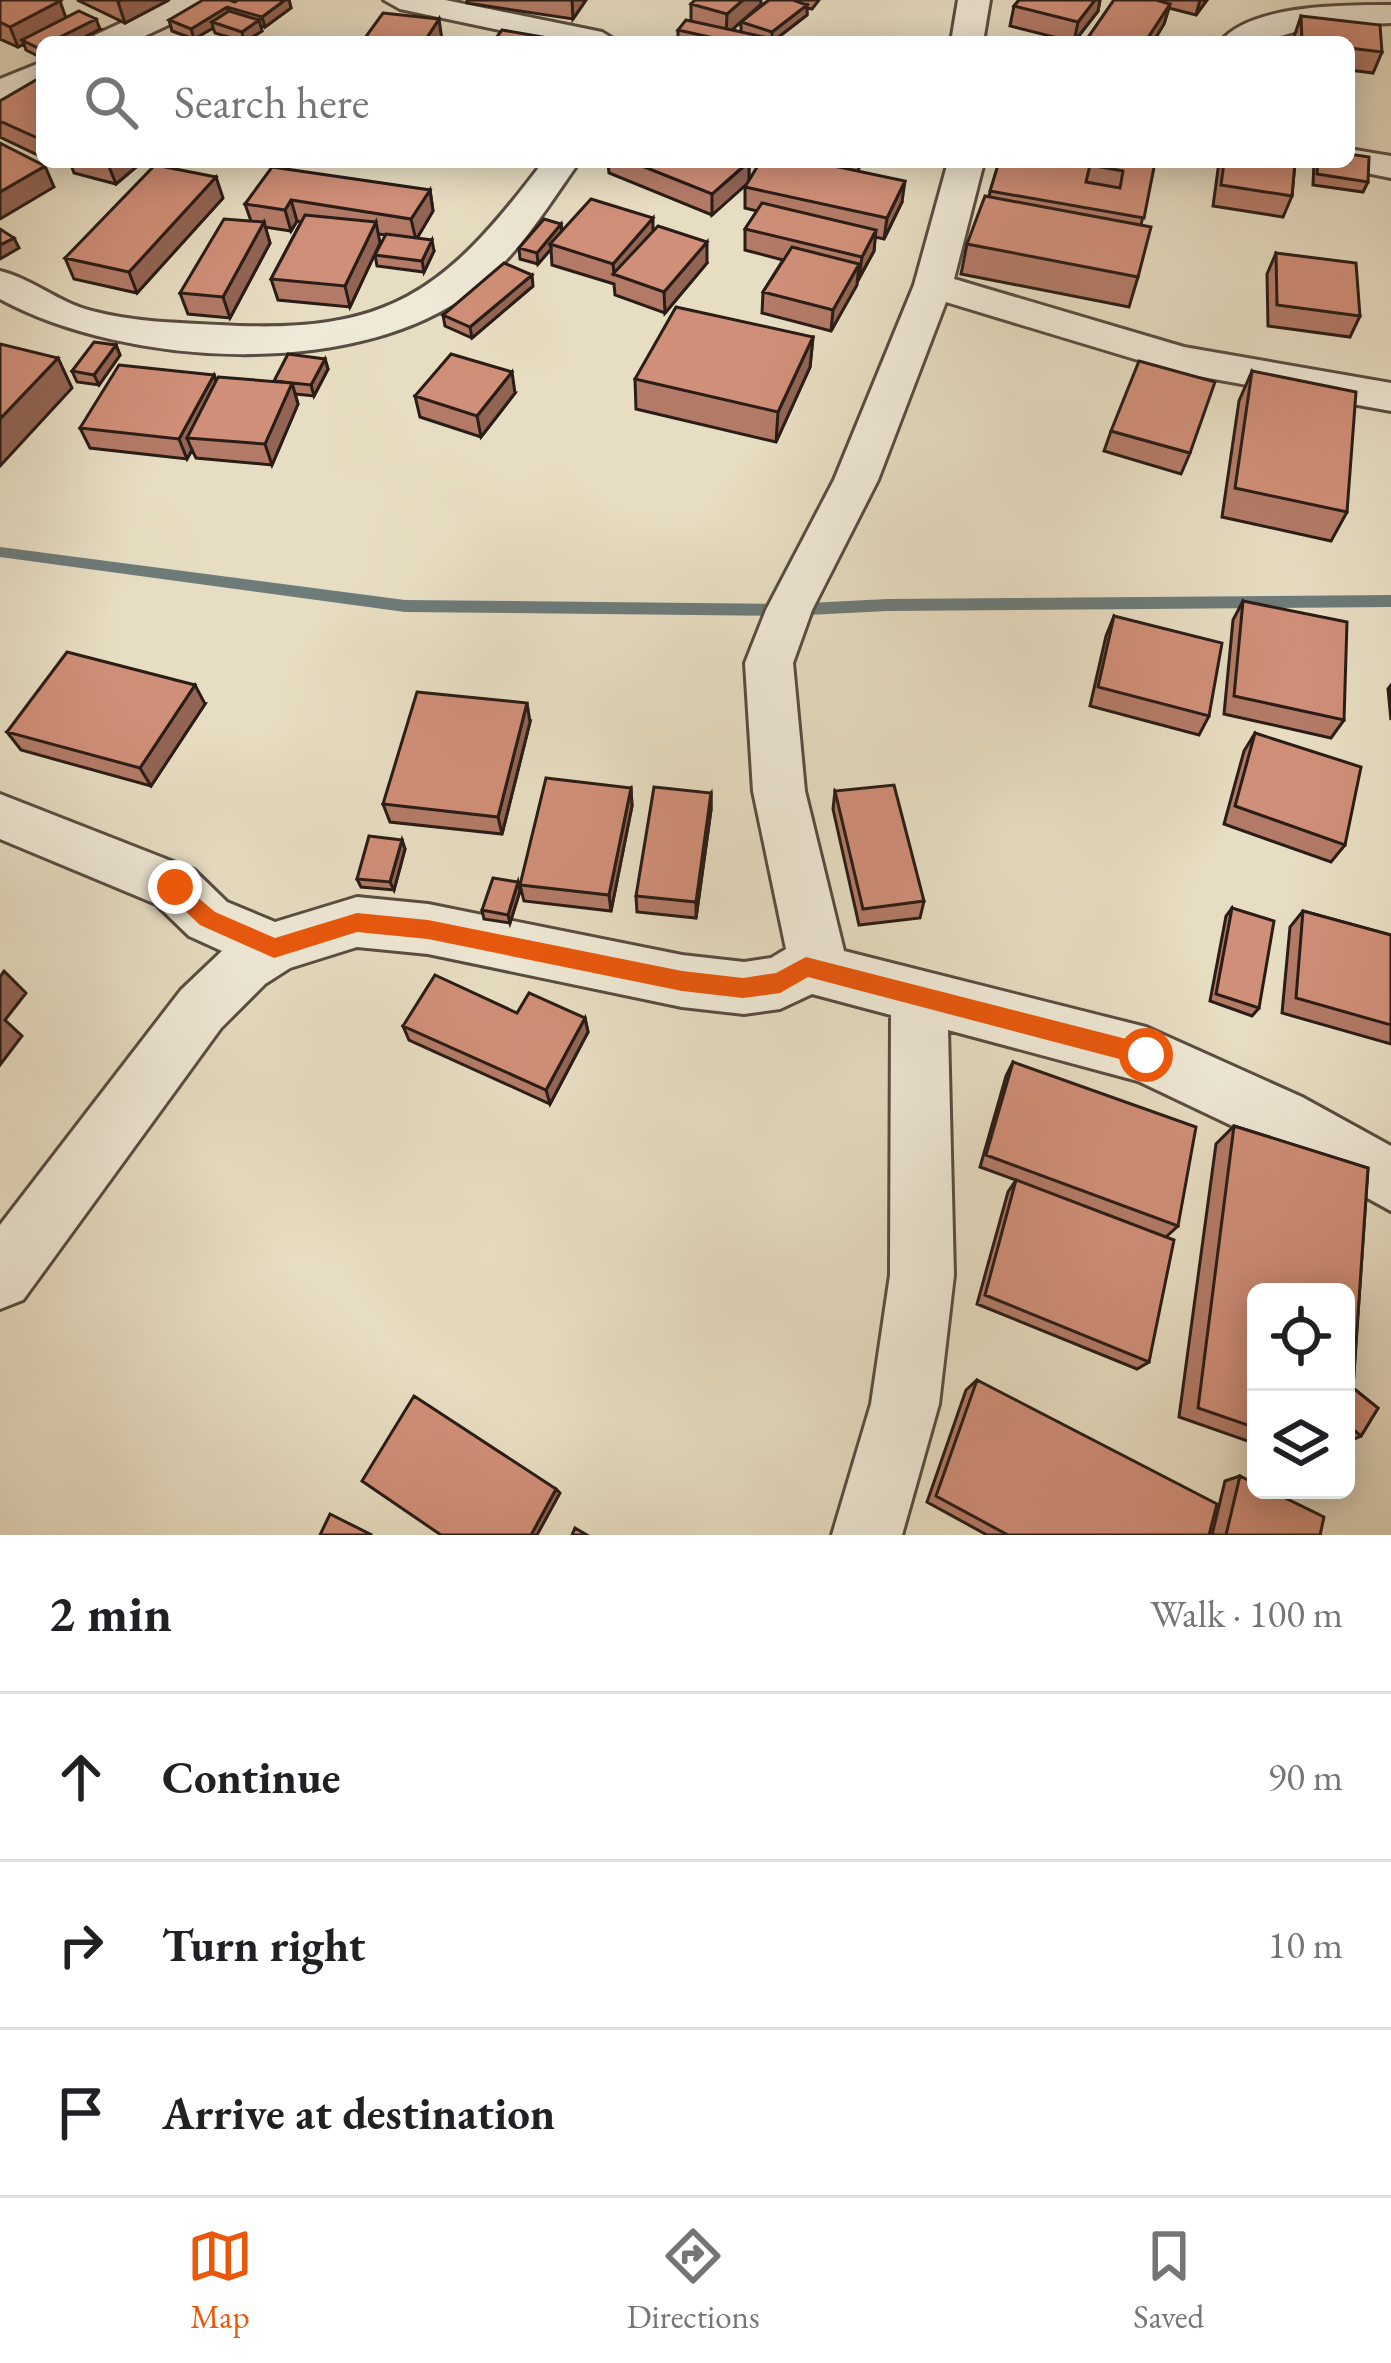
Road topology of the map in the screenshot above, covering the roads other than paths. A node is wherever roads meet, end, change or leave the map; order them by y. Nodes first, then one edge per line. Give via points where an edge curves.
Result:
1 (196, 0) edge
2 (400, 0) edge
3 (974, 0) edge
4 (1297, 9) edge
5 (1391, 14) edge
6 (119, 36) edge
7 (573, 36) edge
8 (968, 36) edge
9 (1246, 36) edge
10 (36, 75) edge
11 (0, 92) edge
12 (1355, 161) edge
13 (1391, 167) edge
14 (557, 168) edge
15 (964, 168) edge
16 (0, 283) edge
17 (933, 285) junction
18 (1391, 397) edge
19 (0, 816) edge
20 (274, 948) junction
21 (806, 967) junction
22 (919, 995) junction
23 (1391, 1180) edge
24 (0, 1277) edge
25 (867, 1535) edge

1 - 6 street
2 - 7 street
3 - 8 street
4 - 5 street
4 - 9 street
10 - 11 street
12 - 13 street
14 - 16 street via 494,252 432,301 382,325 317,341 111,328 65,316
15 - 17 street
17 - 18 street via 1181,360
17 - 21 street via 856,480 769,663 779,791 817,949
19 - 20 street via 175,887 208,919
20 - 21 street via 357,922 743,988 780,983
20 - 24 street via 244,965 201,1009
21 - 22 street
22 - 23 street via 1146,1055
22 - 25 street via 922,1275 905,1404

